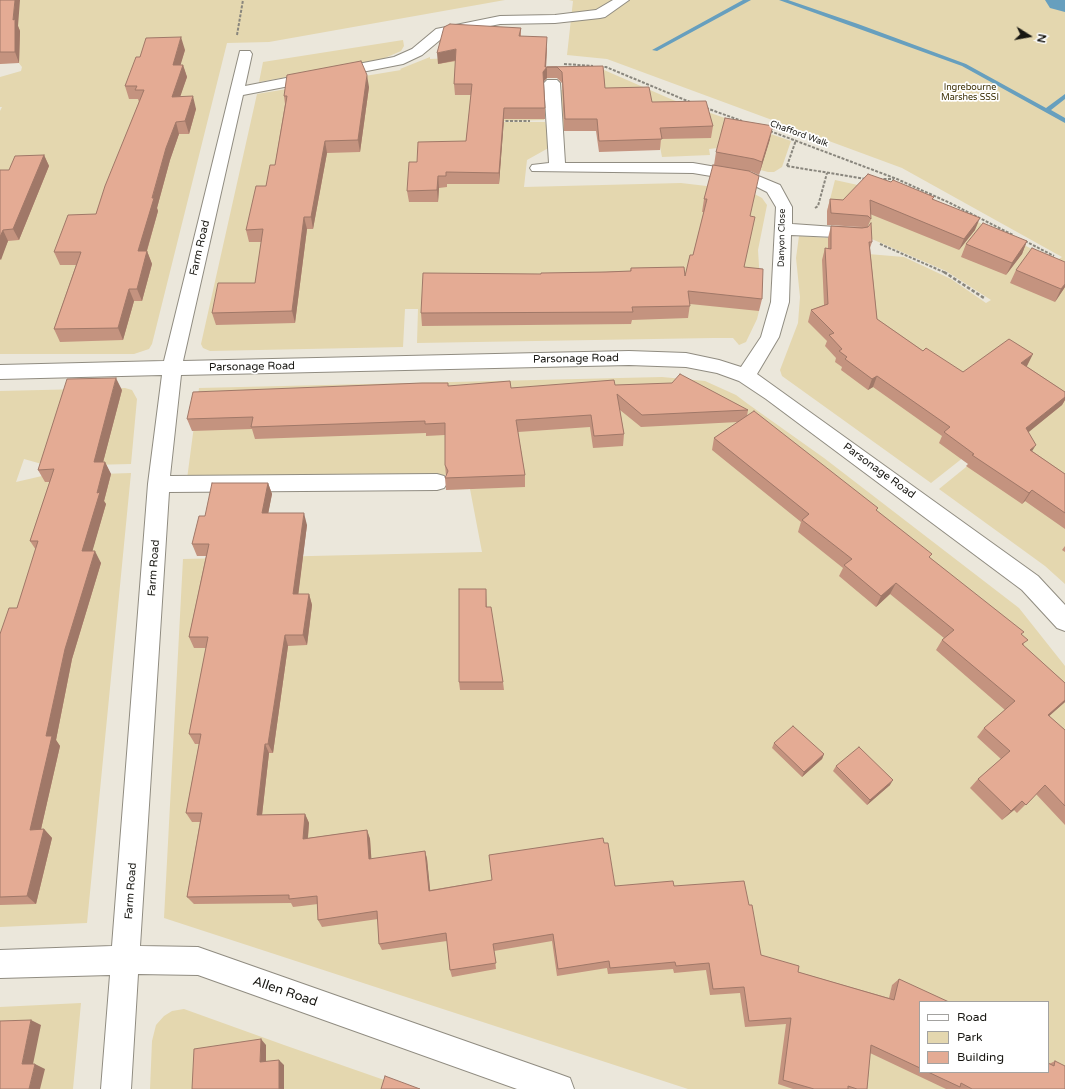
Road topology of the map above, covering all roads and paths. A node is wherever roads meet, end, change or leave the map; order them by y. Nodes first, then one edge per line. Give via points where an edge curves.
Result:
1 (243, 0) edge
2 (622, 0) edge
3 (241, 45) joint
4 (557, 64) dead end
5 (552, 84) dead end
6 (236, 92) junction
7 (694, 104) edge
8 (701, 106) edge
9 (495, 120) edge
10 (555, 121) junction
11 (745, 122) edge
12 (767, 130) edge
13 (796, 140) junction
14 (787, 166) junction
15 (538, 168) dead end
16 (557, 168) junction
17 (870, 179) edge
18 (877, 179) edge
19 (896, 179) junction
20 (774, 189) junction
21 (783, 229) junction
22 (858, 233) joint
23 (1054, 256) edge
24 (984, 298) dead end
25 (172, 369) junction
26 (0, 372) edge
27 (746, 376) junction
28 (437, 482) dead end
29 (159, 484) junction
30 (1065, 621) edge
31 (126, 960) junction
32 (0, 964) edge
33 (116, 1089) edge
34 (559, 1089) edge

1 - 3 path
2 - 6 street via 600,14 555,20 500,20 441,32 417,52 398,62
3 - 6 street, Farm Road
4 - 7 path via 606,67
5 - 10 street
6 - 25 street, Farm Road
8 - 11 path
9 - 10 path
10 - 16 street
12 - 13 path, Chafford Walk
13 - 14 path
13 - 19 path, Chafford Walk
14 - 17 path
14 - 20 path
15 - 16 street
16 - 20 street via 693,168 751,178
18 - 19 path
19 - 23 path, Chafford Walk via 950,203
20 - 21 street, Danyon Close via 784,207
21 - 22 street
21 - 27 street, Danyon Close via 780,302 770,337
22 - 24 path via 944,272
25 - 26 street, Parsonage Road
25 - 27 street, Parsonage Road via 629,358 686,360
25 - 29 street, Farm Road
27 - 30 street, Parsonage Road via 1030,583
28 - 29 street
29 - 31 street, Farm Road
31 - 32 street, Allen Road
31 - 33 street, Farm Road
31 - 34 street, Allen Road via 198,961

